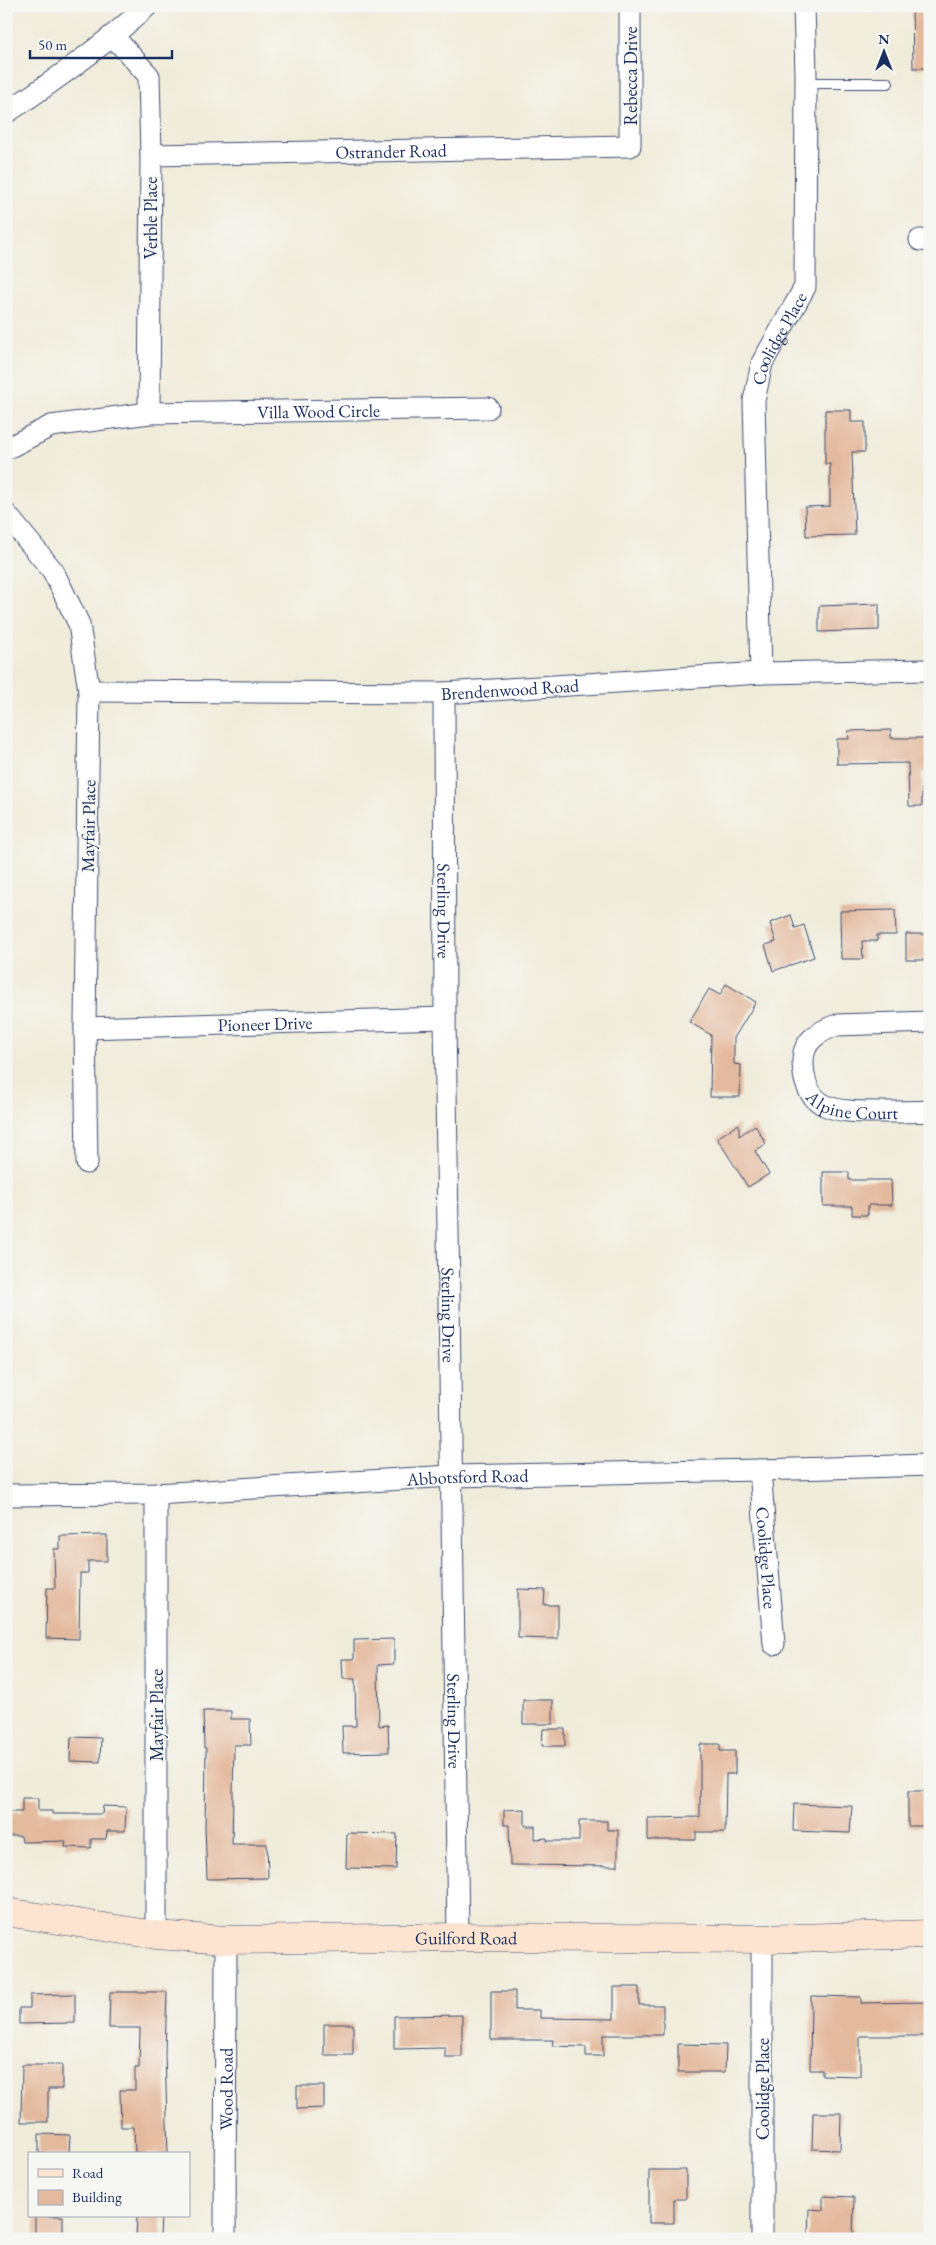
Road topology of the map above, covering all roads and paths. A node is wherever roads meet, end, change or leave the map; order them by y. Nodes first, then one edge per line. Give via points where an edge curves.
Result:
1 (147, 6) edge
2 (630, 6) edge
3 (804, 6) edge
4 (114, 36) junction
5 (806, 83) junction
6 (888, 83) dead end
7 (6, 113) edge
8 (630, 146) joint
9 (151, 155) junction
10 (488, 408) dead end
11 (149, 413) junction
12 (6, 449) edge
13 (6, 514) edge
14 (930, 670) edge
15 (761, 673) junction
16 (89, 691) junction
17 (444, 692) junction
18 (445, 1018) junction
19 (930, 1022) edge
20 (85, 1028) junction
21 (930, 1112) edge
22 (87, 1163) dead end
23 (930, 1465) edge
24 (760, 1470) junction
25 (451, 1476) junction
26 (156, 1494) junction
27 (6, 1495) edge
28 (774, 1644) dead end
29 (6, 1912) edge
30 (930, 1934) edge
31 (156, 1935) junction
32 (458, 1937) junction
33 (762, 1939) junction
34 (226, 1940) junction
35 (225, 2239) edge
36 (762, 2239) edge

1 - 4 street
2 - 8 street, Rebecca Drive
3 - 5 street, Coolidge Place
4 - 7 street via 56,81
4 - 9 street, Verble Place via 149,76
5 - 6 lane
5 - 15 street, Coolidge Place via 805,286 762,363 754,401
8 - 9 street, Ostrander Road
9 - 11 street, Verble Place
10 - 11 street, Villa Wood Circle
11 - 12 street via 51,426
13 - 16 street, Mayfair Place via 53,571 80,624
14 - 15 street, Brendenwood Road
15 - 17 street, Brendenwood Road
16 - 17 street, Brendenwood Road
16 - 20 street, Mayfair Place
17 - 18 street, Sterling Drive
18 - 20 street, Pioneer Drive
18 - 25 street, Sterling Drive
19 - 21 street, Alpine Court via 837,1025 813,1037 803,1059 810,1092 827,1108 843,1112
20 - 22 street, Mayfair Place
23 - 24 street, Abbotsford Road
24 - 25 street, Abbotsford Road
24 - 28 street, Coolidge Place
25 - 26 street, Abbotsford Road
25 - 32 street, Sterling Drive
26 - 27 street, Abbotsford Road
26 - 31 street, Mayfair Place
29 - 31 street, Guilford Road
30 - 33 street, Guilford Road
31 - 34 street, Guilford Road
32 - 33 street, Guilford Road
32 - 34 street, Guilford Road
33 - 36 street, Coolidge Place
34 - 35 street, Wood Road

